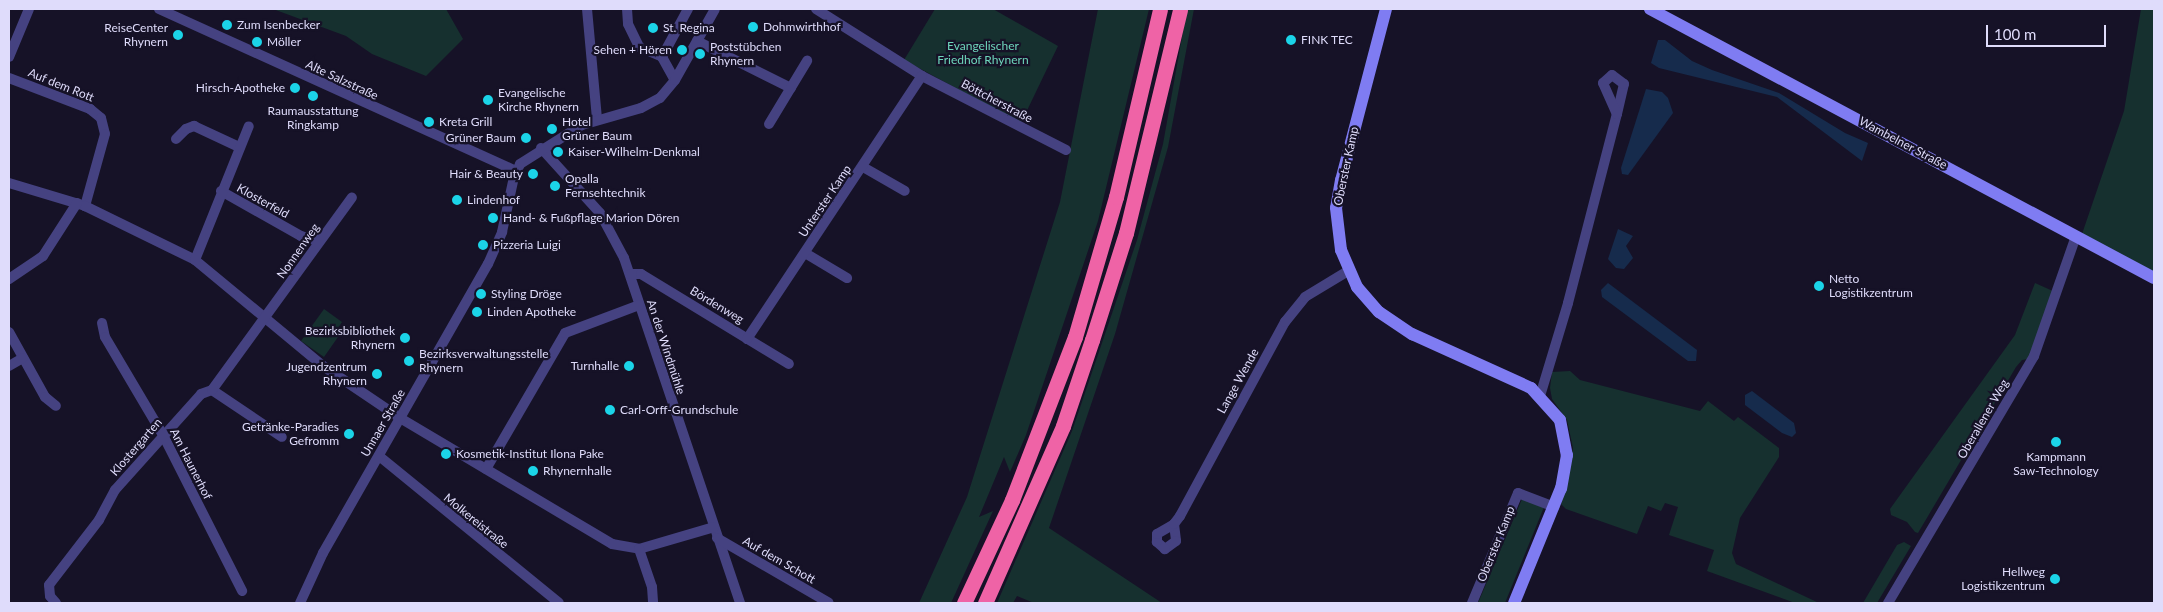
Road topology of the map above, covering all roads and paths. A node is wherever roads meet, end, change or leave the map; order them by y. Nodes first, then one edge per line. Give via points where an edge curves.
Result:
1 (29, 9) edge
2 (159, 9) edge
3 (587, 9) edge
4 (627, 9) edge
5 (688, 9) edge
6 (715, 9) edge
7 (816, 9) edge
8 (1160, 9) edge
9 (1180, 9) edge
10 (1386, 9) edge
11 (1650, 9) edge
12 (697, 41) junction
13 (9, 56) edge
14 (662, 57) junction
15 (807, 61) dead end
16 (922, 76) junction
17 (9, 78) edge
18 (675, 80) junction
19 (791, 88) junction
20 (1617, 114) dead end
21 (597, 118) junction
22 (769, 124) dead end
23 (249, 126) dead end
24 (176, 139) dead end
25 (239, 147) junction
26 (541, 148) junction
27 (1066, 150) dead end
28 (863, 167) junction
29 (516, 171) junction
30 (9, 183) edge
31 (905, 191) dead end
32 (220, 192) junction
33 (352, 197) dead end
34 (81, 205) junction
35 (2076, 236) junction
36 (321, 238) junction
37 (805, 253) junction
38 (196, 260) junction
39 (1348, 271) junction
40 (630, 274) junction
41 (848, 278) dead end
42 (2154, 278) edge
43 (9, 280) edge
44 (639, 305) junction
45 (266, 320) junction
46 (102, 323) dead end
47 (9, 332) edge
48 (747, 338) junction
49 (23, 358) junction
50 (789, 364) dead end
51 (9, 366) edge
52 (212, 390) junction
53 (1540, 396) junction
54 (56, 406) dead end
55 (400, 418) junction
56 (163, 435) junction
57 (282, 436) dead end
58 (379, 456) junction
59 (486, 469) junction
60 (1554, 507) junction
61 (1174, 524) dead end
62 (714, 526) junction
63 (718, 538) junction
64 (639, 549) junction
65 (242, 591) dead end
66 (56, 603) edge
67 (300, 603) edge
68 (559, 603) edge
69 (653, 603) edge
70 (740, 603) edge
71 (828, 603) edge
72 (964, 603) edge
73 (985, 603) edge
74 (1472, 603) edge
75 (1514, 603) edge
76 (1888, 603) edge

1 - 13 street
2 - 29 street, Alte Salzstraße via 467,152
3 - 21 street
4 - 14 street via 628,24 639,47
5 - 14 street
6 - 12 street
7 - 16 street, Böttcherstraße
8 - 72 highway via 1114,206 1075,337 1019,484
9 - 73 highway via 1126,233 1092,340 1062,426
10 - 39 main road, Oberster Kamp via 1336,208 1337,231
11 - 35 main road, Wambelner Straße
12 - 18 street
12 - 19 street
14 - 18 street
15 - 19 street
16 - 27 street, Böttcherstraße
16 - 28 street, Unterster Kamp
17 - 34 street, Auf dem Rott via 90,109 101,118 105,134
18 - 21 street via 650,104
19 - 22 street
20 - 53 street via 1568,303
21 - 26 street
23 - 25 street, Klosterfeld
24 - 25 street via 194,126
25 - 32 street, Klosterfeld
26 - 29 street
26 - 40 street, An der Windmühle via 600,213
28 - 31 street
28 - 37 street, Unterster Kamp
29 - 55 street, Unnaer Straße via 510,207 488,264
30 - 34 street
32 - 36 street, Klosterfeld via 301,236 315,240
32 - 38 street, Klosterfeld
33 - 36 street, Nonnenweg
34 - 38 street
34 - 43 street, Auf dem Rott via 43,256
35 - 42 main road, Wambelner Straße
35 - 76 street, Oberallener Weg via 2034,356
36 - 45 street, Nonnenweg
37 - 41 street
37 - 48 street, Unterster Kamp
38 - 45 street
39 - 53 main road, Oberster Kamp via 1369,303 1391,321 1418,337 1518,381
39 - 61 street, Lange Wende via 1305,297 1285,322
40 - 44 street, An der Windmühle
40 - 48 street, Bördenweg via 641,274
44 - 59 street via 565,333
44 - 62 street, An der Windmühle
45 - 52 street, Klostergarten
45 - 55 street via 323,366
46 - 56 street, Am Haunerhof via 105,337
47 - 49 street
48 - 50 street, Bördenweg
49 - 51 street
49 - 54 street via 45,397
52 - 56 street, Klostergarten via 201,394
52 - 57 street
53 - 60 main road, Oberster Kamp via 1560,420 1567,442 1565,469
55 - 58 street, Unnaer Straße
55 - 59 street
56 - 65 street, Am Haunerhof
56 - 66 street, Klostergarten via 115,490 99,520 49,585 50,596
58 - 67 street, Unnaer Straße via 321,556
58 - 68 street, Molkereistraße
59 - 64 street via 612,544
60 - 74 street, Oberster Kamp via 1518,493
60 - 75 main road, Oberster Kamp
62 - 63 street, An der Windmühle
62 - 64 street
63 - 70 street, An der Windmühle
63 - 71 street, Auf dem Schott
64 - 69 street via 652,587

